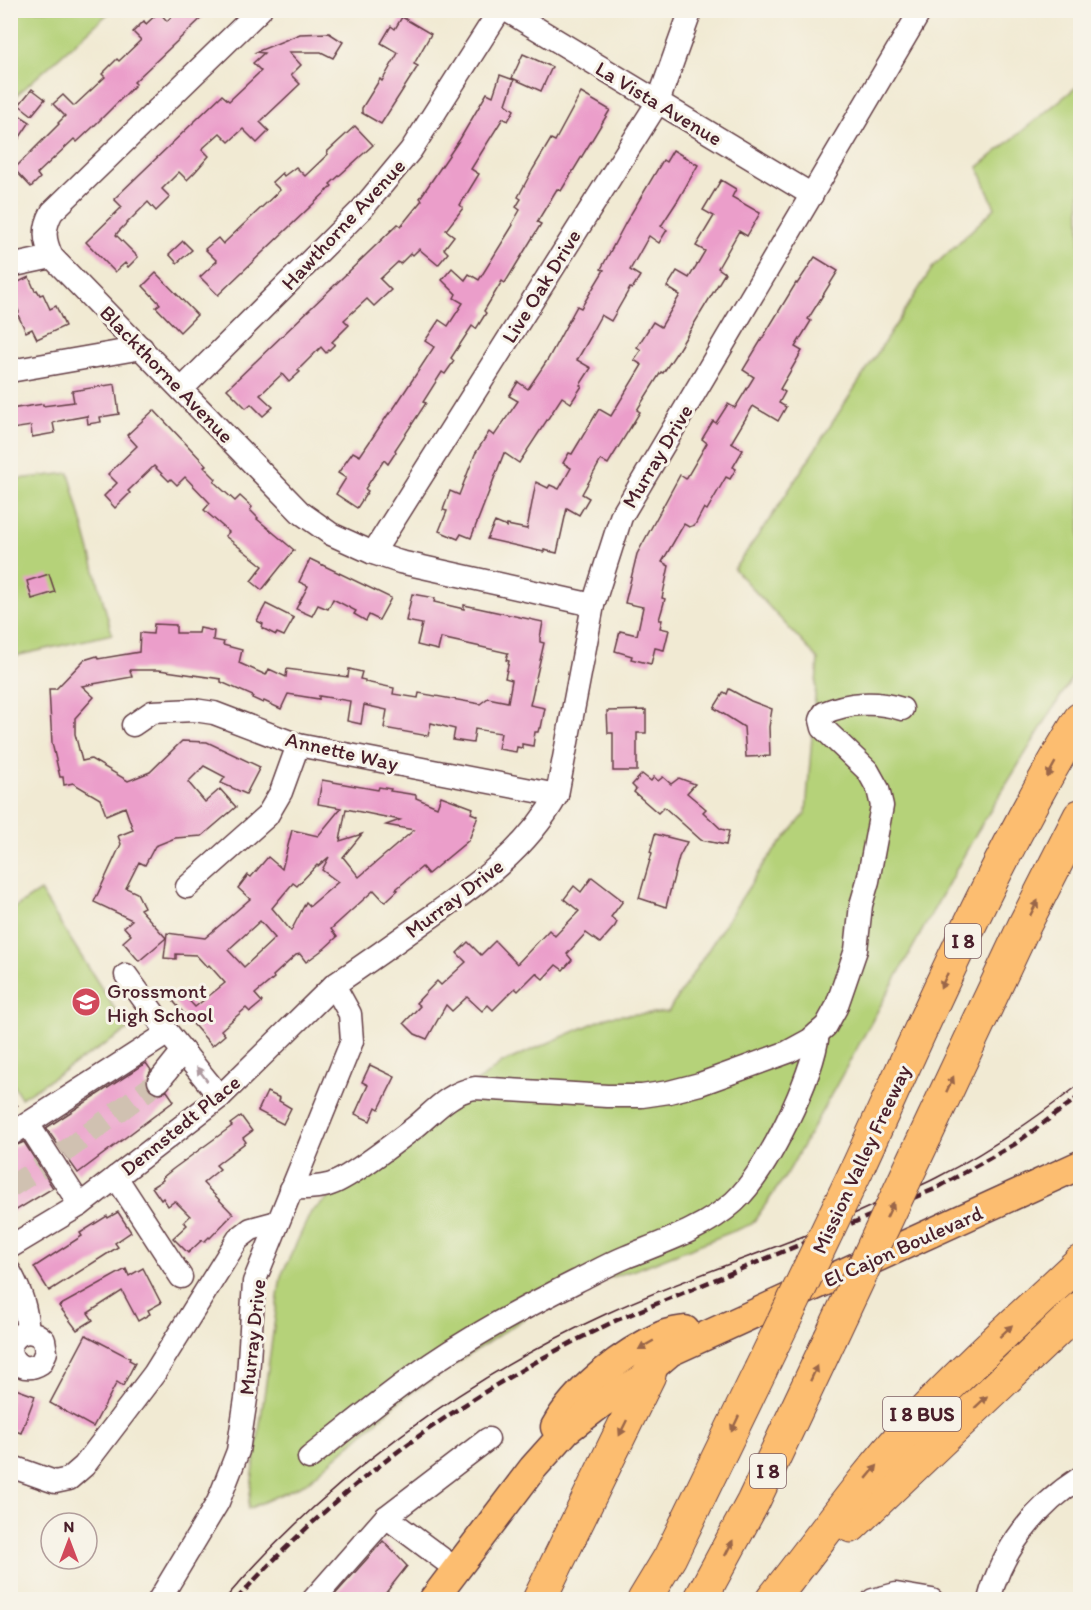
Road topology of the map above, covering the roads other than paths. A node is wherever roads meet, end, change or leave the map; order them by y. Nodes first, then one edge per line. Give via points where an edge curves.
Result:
1 (260, 10) edge
2 (500, 10) edge
3 (506, 10) edge
4 (691, 10) edge
5 (921, 10) edge
6 (658, 102) junction
7 (812, 195) junction
8 (52, 256) junction
9 (10, 266) edge
10 (142, 348) junction
11 (10, 371) edge
12 (183, 389) junction
13 (373, 553) junction
14 (593, 605) junction
15 (903, 709) dead end
16 (1080, 719) edge
17 (133, 725) dead end
18 (298, 745) junction
19 (557, 795) junction
20 (1080, 816) edge
21 (188, 887) dead end
22 (126, 975) dead end
23 (334, 985) junction
24 (168, 1033) junction
25 (818, 1033) junction
26 (183, 1051) junction
27 (159, 1081) tunnel mouth
28 (220, 1097) junction
29 (20, 1129) edge
30 (1080, 1165) edge
31 (116, 1177) junction
32 (291, 1189) junction
33 (80, 1205) junction
34 (277, 1222) junction
35 (10, 1247) edge
36 (1080, 1262) edge
37 (10, 1272) edge
38 (181, 1277) dead end
39 (1080, 1308) edge
40 (726, 1326) junction
41 (28, 1332) junction
42 (10, 1348) edge
43 (649, 1375) junction
44 (488, 1439) dead end
45 (309, 1458) dead end
46 (533, 1468) junction
47 (11, 1469) edge
48 (1080, 1478) edge
49 (387, 1516) junction
50 (456, 1569) junction
51 (778, 1592) edge
52 (159, 1599) edge
53 (313, 1599) edge
54 (433, 1599) edge
55 (539, 1599) edge
56 (644, 1599) edge
57 (700, 1599) edge
58 (873, 1599) edge
59 (932, 1599) edge
60 (989, 1599) edge

1 - 8 street via 52,212 45,225 45,242
2 - 12 street, Hawthorne Avenue via 411,150 376,192
3 - 6 street, La Vista Avenue
4 - 6 street, Live Oak Drive
5 - 7 street, Murray Drive
6 - 7 street, La Vista Avenue
6 - 13 street, Live Oak Drive
7 - 14 street, Murray Drive via 621,517
8 - 9 street
8 - 10 street, Blackthorne Avenue
10 - 11 street
10 - 12 street, Blackthorne Avenue
12 - 13 street, Blackthorne Avenue via 300,512 331,534
13 - 14 street, Blackthorne Avenue
14 - 19 street, Murray Drive
15 - 25 street via 885,704 849,705 824,713 821,720 823,728 868,771 882,806 861,905 856,950 836,1008
16 -> 56 highway, Mission Valley Freeway / I 8, bridge via 978,909 675,1547
17 - 18 street, Annette Way via 152,712 195,710 214,713
18 - 19 street, Annette Way
18 - 21 street via 282,792 267,816
19 - 23 street, Murray Drive via 520,845 480,883
57 -> 20 highway, I 8, bridge via 753,1502
22 - 24 street
23 - 28 street, Dennstedt Place
23 - 32 street, Murray Drive via 350,1014 352,1041
24 - 26 street
24 - 29 street
25 - 32 street via 764,1062 669,1092 607,1096 464,1090 447,1098 415,1127 330,1185
25 - 45 street via 808,1072 780,1135 736,1200 701,1226 624,1257 476,1335 430,1365
26 - 27 street
28 -> 26 street
28 - 31 street, Dennstedt Place
29 - 33 street via 52,1161
30 - 40 main road, El Cajon Boulevard
31 - 33 street, Dennstedt Place
31 - 38 street
32 - 34 street, Murray Drive
33 - 35 street, Dennstedt Place
34 - 47 street via 251,1229 238,1239 154,1374 84,1466 69,1479 56,1482
34 - 52 street, Murray Drive via 254,1282 247,1392 238,1451 218,1502
51 -> 36 highway, I 8 BUS via 911,1426
37 - 41 street via 27,1309
51 -> 39 highway
40 - 43 main road, El Cajon Boulevard via 670,1352
40 -> 46 main road, El Cajon Boulevard via 700,1326 664,1334 611,1367 585,1388 562,1415
41 - 42 street via 16,1336
41 - 42 street via 40,1336 46,1346 41,1363 23,1367 13,1359
43 - 46 main road, El Cajon Boulevard via 567,1430
43 -> 55 highway
44 - 49 street
46 - 50 main road, El Cajon Boulevard
48 - 60 street via 1022,1530 994,1578
49 - 50 street
49 - 53 street
50 - 54 main road, El Cajon Boulevard
58 - 59 street via 896,1594

